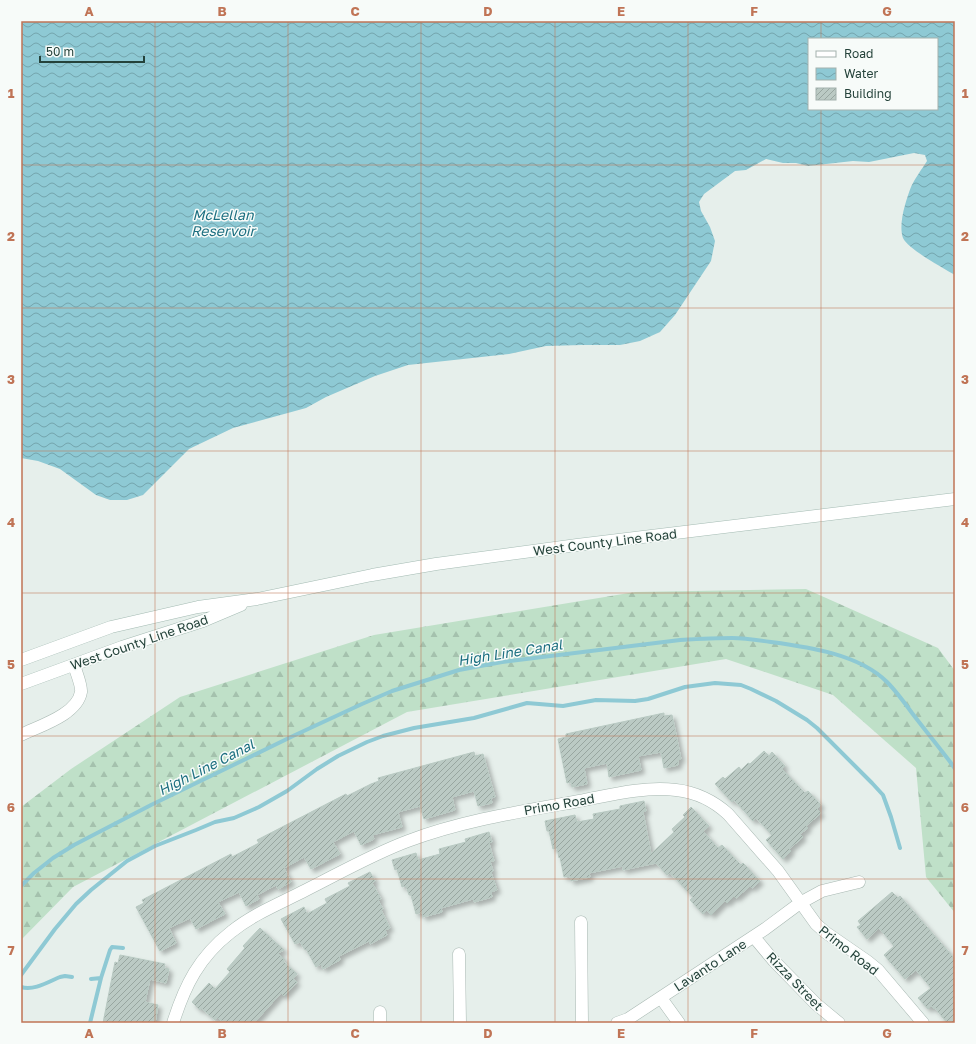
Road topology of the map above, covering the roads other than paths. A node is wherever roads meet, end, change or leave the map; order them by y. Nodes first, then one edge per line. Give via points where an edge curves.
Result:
1 (955, 500) edge
2 (257, 599) junction
3 (21, 660) edge
4 (74, 665) junction
5 (21, 684) edge
6 (21, 735) edge
7 (859, 882) dead end
8 (800, 903) junction
9 (581, 922) dead end
10 (754, 937) junction
11 (459, 954) dead end
12 (661, 998) junction
13 (173, 1023) edge
14 (460, 1023) edge
15 (582, 1023) edge
16 (618, 1023) edge
17 (679, 1023) edge
18 (839, 1023) edge
19 (923, 1023) edge

1 - 2 street, West County Line Road via 436,564 372,574
2 - 3 street, West County Line Road via 198,607 111,627
2 - 4 street, West County Line Road via 203,621
4 - 5 street, West County Line Road
4 - 6 street via 81,693 74,707 61,717
7 - 8 street, Lavanto Lane via 822,891
8 - 10 street, Lavanto Lane
8 - 13 street, Primo Road via 778,871 728,814 712,802 696,795 677,790 627,792 502,815 432,833 393,847 243,924 219,943 203,961 186,988
8 - 19 street, Primo Road via 825,932 878,970
9 - 15 street
10 - 12 street, Lavanto Lane
10 - 18 street, Rizza Street via 816,1004
11 - 14 street
12 - 16 street, Lavanto Lane
12 - 17 street

